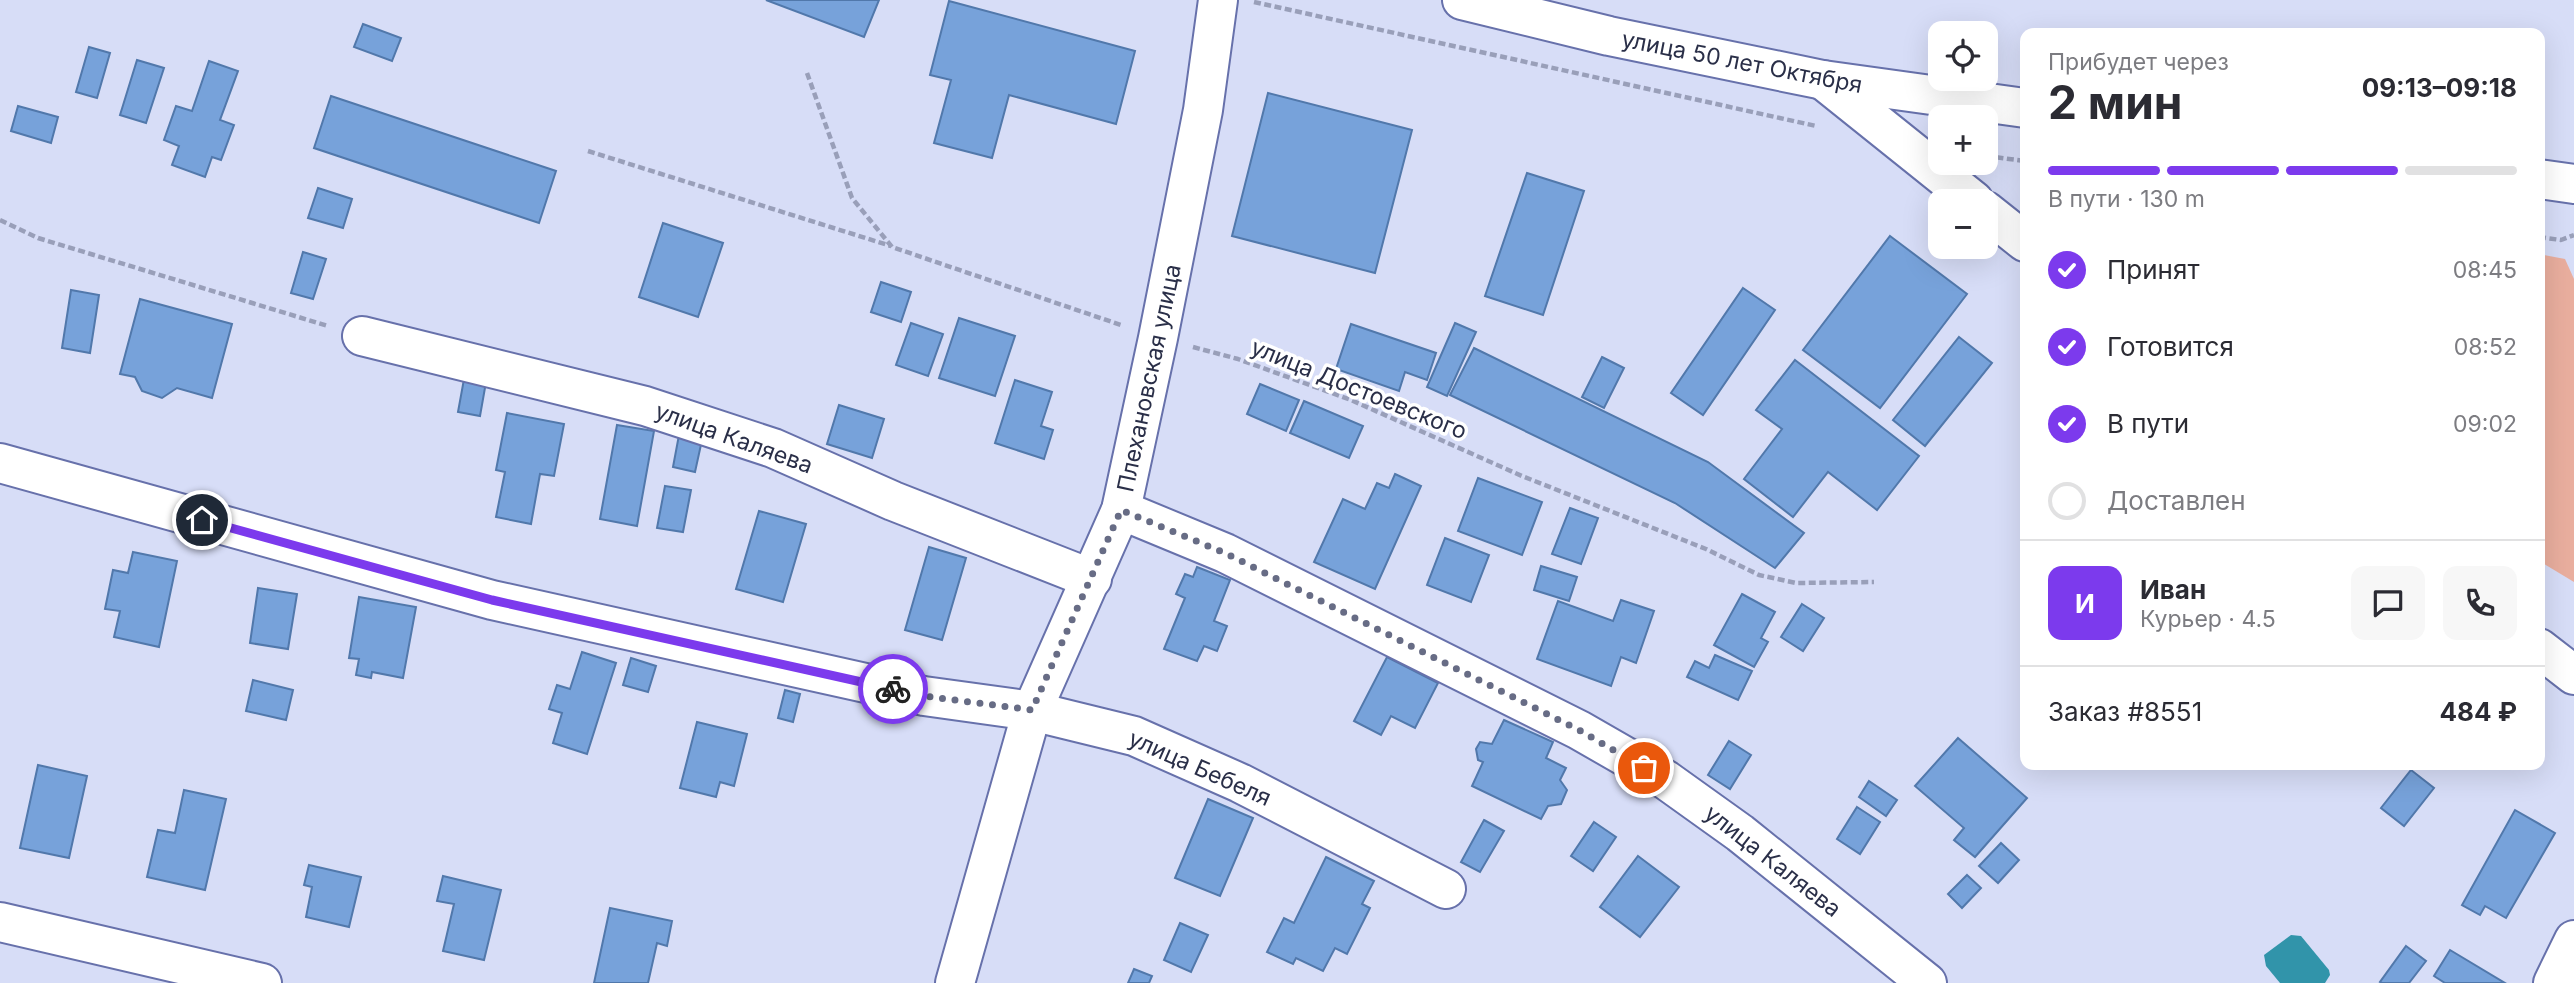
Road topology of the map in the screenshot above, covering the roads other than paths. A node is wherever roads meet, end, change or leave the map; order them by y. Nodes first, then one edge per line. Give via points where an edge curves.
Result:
1 (1218, 0) edge
2 (1462, 0) edge
3 (1823, 80) junction
4 (2020, 107) edge
5 (2545, 180) edge
6 (2574, 184) edge
7 (1959, 189) edge
8 (1998, 221) edge
9 (2020, 238) edge
10 (362, 336) road end
11 (0, 463) edge
12 (1121, 510) junction
13 (1092, 579) junction
14 (2545, 653) edge
15 (2574, 675) edge
16 (1032, 710) junction
17 (1446, 889) dead end
18 (0, 922) edge
19 (2574, 940) edge
20 (262, 983) edge
21 (955, 983) edge
22 (1927, 983) edge
23 (2553, 983) edge

1 - 12 street, Плехановская улица via 1203,110
2 - 3 street, улица 50 лет Октября
3 - 4 street, улица 50 лет Октября
3 - 7 street
5 - 6 street
8 - 9 street
10 - 13 street, улица Каляева via 645,405 773,448
11 - 16 street, улица Бебеля via 492,600 924,696
12 - 13 street, Плехановская улица
12 - 22 street, улица Каляева via 1225,553 1579,730 1666,780 1740,833
13 - 16 street, Плехановская улица
14 - 15 street
16 - 17 street, улица Бебеля via 1134,736 1240,783
16 - 21 street, Плехановская улица
18 - 20 street
19 - 23 street

